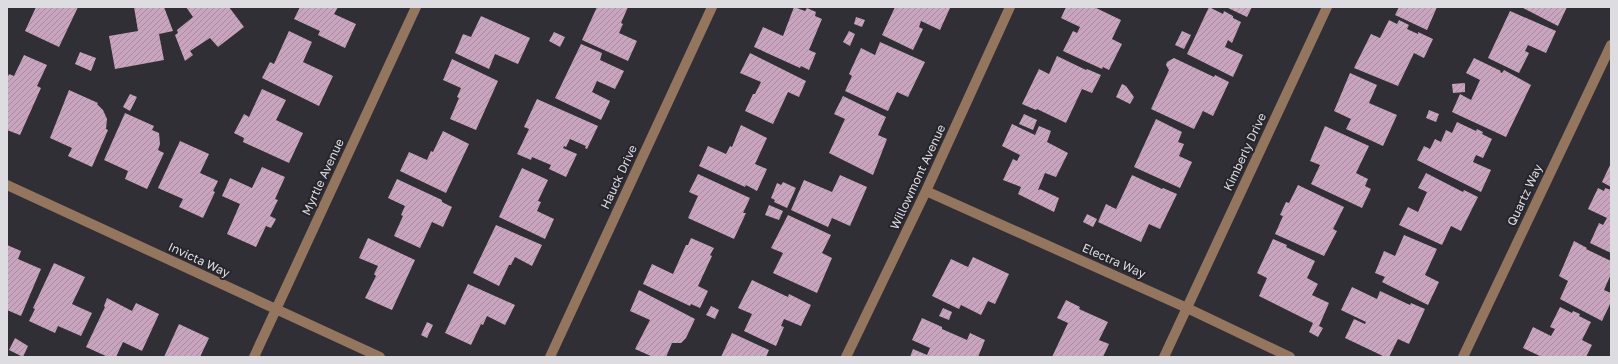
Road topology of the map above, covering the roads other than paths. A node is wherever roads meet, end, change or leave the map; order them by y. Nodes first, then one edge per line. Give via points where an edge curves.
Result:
1 (416, 7) edge
2 (712, 7) edge
3 (1010, 7) edge
4 (1327, 7) edge
5 (1611, 44) edge
6 (7, 185) edge
7 (926, 191) junction
8 (1187, 308) junction
9 (276, 310) junction
10 (254, 357) edge
11 (380, 357) edge
12 (550, 357) edge
13 (846, 357) edge
14 (1164, 357) edge
15 (1290, 357) edge
16 (1463, 357) edge

1 - 9 street, Myrtle Avenue
2 - 12 street, Hauck Drive
3 - 7 street, Willowmont Avenue
4 - 8 street, Kimberly Drive
5 - 16 street, Quartz Way
6 - 9 street, Invicta Way
7 - 8 street, Electra Way
7 - 13 street, Willowmont Avenue
8 - 14 street, Kimberly Drive
8 - 15 street, Electra Way
9 - 10 street, Myrtle Avenue
9 - 11 street, Invicta Way

